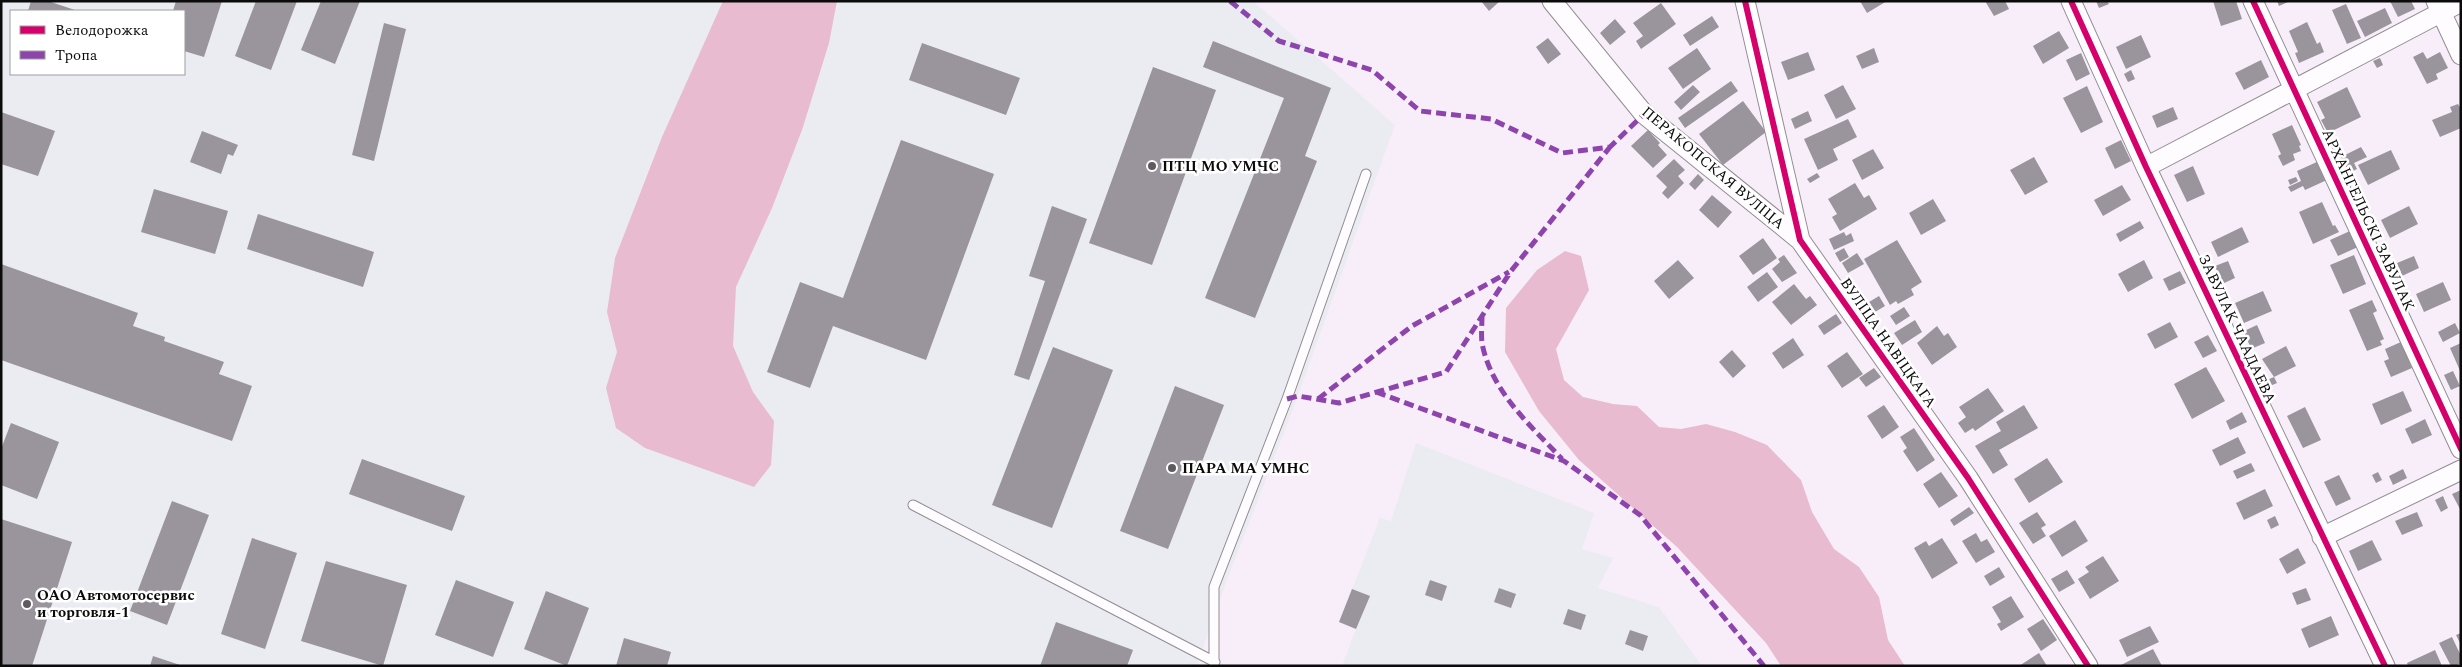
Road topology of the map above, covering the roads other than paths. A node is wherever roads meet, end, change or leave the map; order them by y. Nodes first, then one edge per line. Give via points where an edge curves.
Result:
1 (1552, 1) edge
2 (1745, 1) edge
3 (2071, 1) edge
4 (2253, 1) edge
5 (2461, 2) edge
6 (2438, 7) edge
7 (2461, 55) edge
8 (2293, 88) junction
9 (2146, 167) junction
10 (1366, 174) dead end
11 (1800, 240) junction
12 (2461, 449) edge
13 (2461, 470) edge
14 (914, 505) dead end
15 (2322, 537) junction
16 (1214, 664) edge
17 (2088, 666) edge
18 (2385, 666) edge

1 - 11 street, ПЕРАКОПСКАЯ ВУЛІЦА via 1644,114
2 - 11 street, ВУЛІЦА НАВІЦКАГА
3 - 9 street, ЗАВУЛАК ЧААДАЕВА
4 - 8 street, АРХАНГЕЛЬСКІ ЗАВУЛАК
5 - 6 street
6 - 7 street
6 - 8 street
8 - 9 street
8 - 12 street, АРХАНГЕЛЬСКІ ЗАВУЛАК
9 - 15 street, ЗАВУЛАК ЧААДАЕВА
10 - 16 lane via 1287,399 1214,587
11 - 17 street, ВУЛІЦА НАВІЦКАГА via 1968,478
13 - 15 street
14 - 16 lane
15 - 18 street, ЗАВУЛАК ЧААДАЕВА

